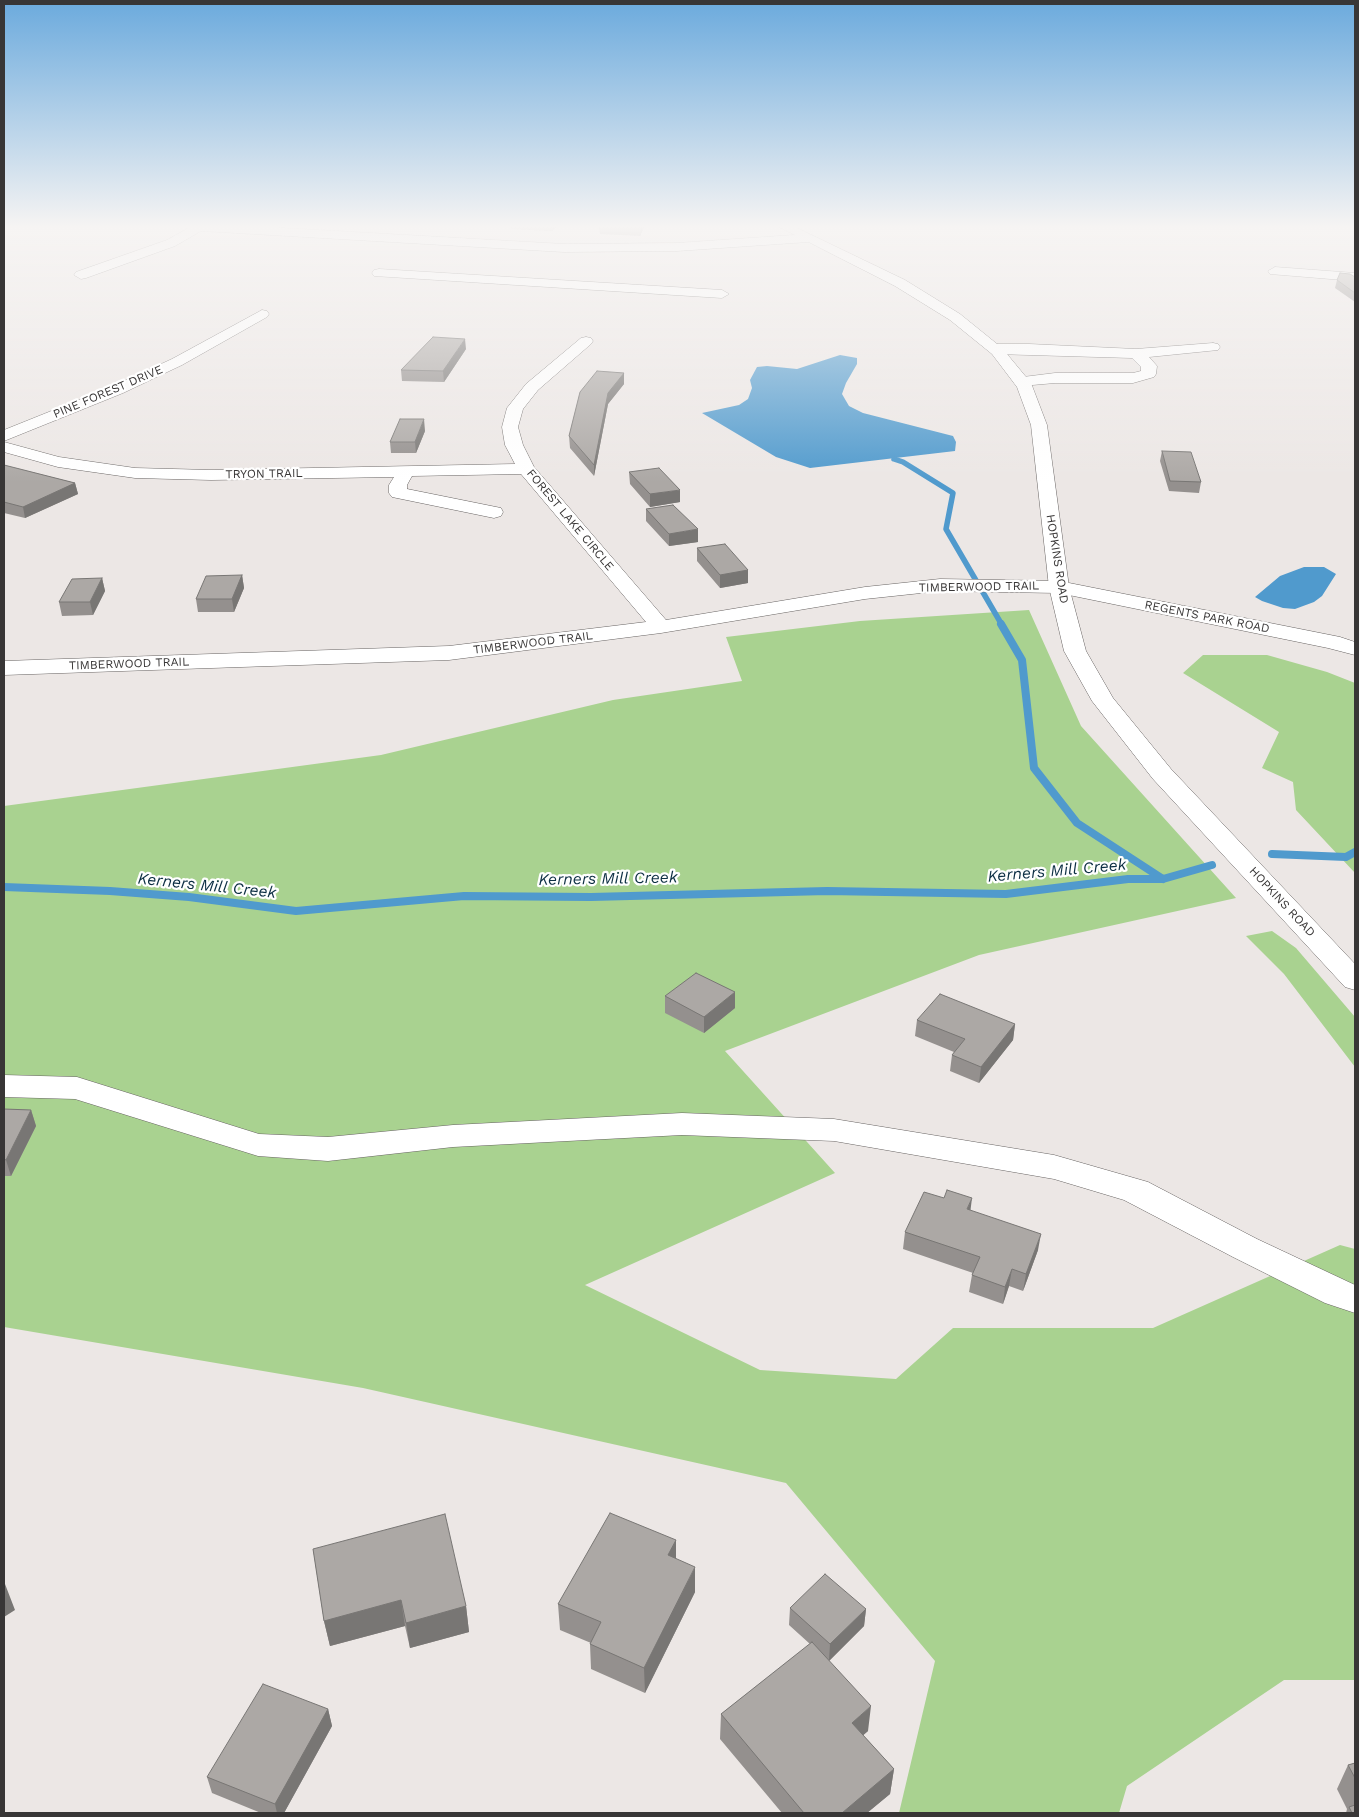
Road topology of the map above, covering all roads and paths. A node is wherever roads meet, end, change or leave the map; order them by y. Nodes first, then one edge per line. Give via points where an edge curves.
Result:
1 (946, 312) edge
2 (262, 314) dead end
3 (586, 341) dead end
4 (1213, 347) dead end
5 (994, 350) junction
6 (1136, 354) junction
7 (1021, 381) junction
8 (4, 436) edge
9 (4, 447) edge
10 (526, 469) junction
11 (406, 471) junction
12 (494, 512) dead end
13 (1059, 587) junction
14 (661, 627) junction
15 (1355, 649) edge
16 (4, 668) edge
17 (1355, 981) edge
18 (4, 1086) edge
19 (1355, 1299) edge

1 - 5 street, HOPKINS ROAD
2 - 8 street, PINE FOREST DRIVE via 177,362
3 - 10 street, FOREST LAKE CIRCLE via 532,387 515,408 510,427 514,445
4 - 6 street
5 - 6 street
5 - 7 street, HOPKINS ROAD
6 - 7 street via 1149,366 1148,374 1133,378
7 - 13 street, HOPKINS ROAD via 1039,425
9 - 11 street, TRYON TRAIL via 58,462 135,472 211,475
10 - 11 street, TRYON TRAIL
10 - 14 street, FOREST LAKE CIRCLE
11 - 12 street via 398,485 398,493
13 - 14 street, TIMBERWOOD TRAIL via 931,586 865,593
13 - 15 street, REGENTS PARK ROAD
13 - 17 street, HOPKINS ROAD via 1075,651 1103,701 1162,774
14 - 16 street, TIMBERWOOD TRAIL via 448,653
18 - 19 street via 77,1088 258,1145 328,1149 453,1136 682,1124 834,1130 1054,1167 1136,1192

